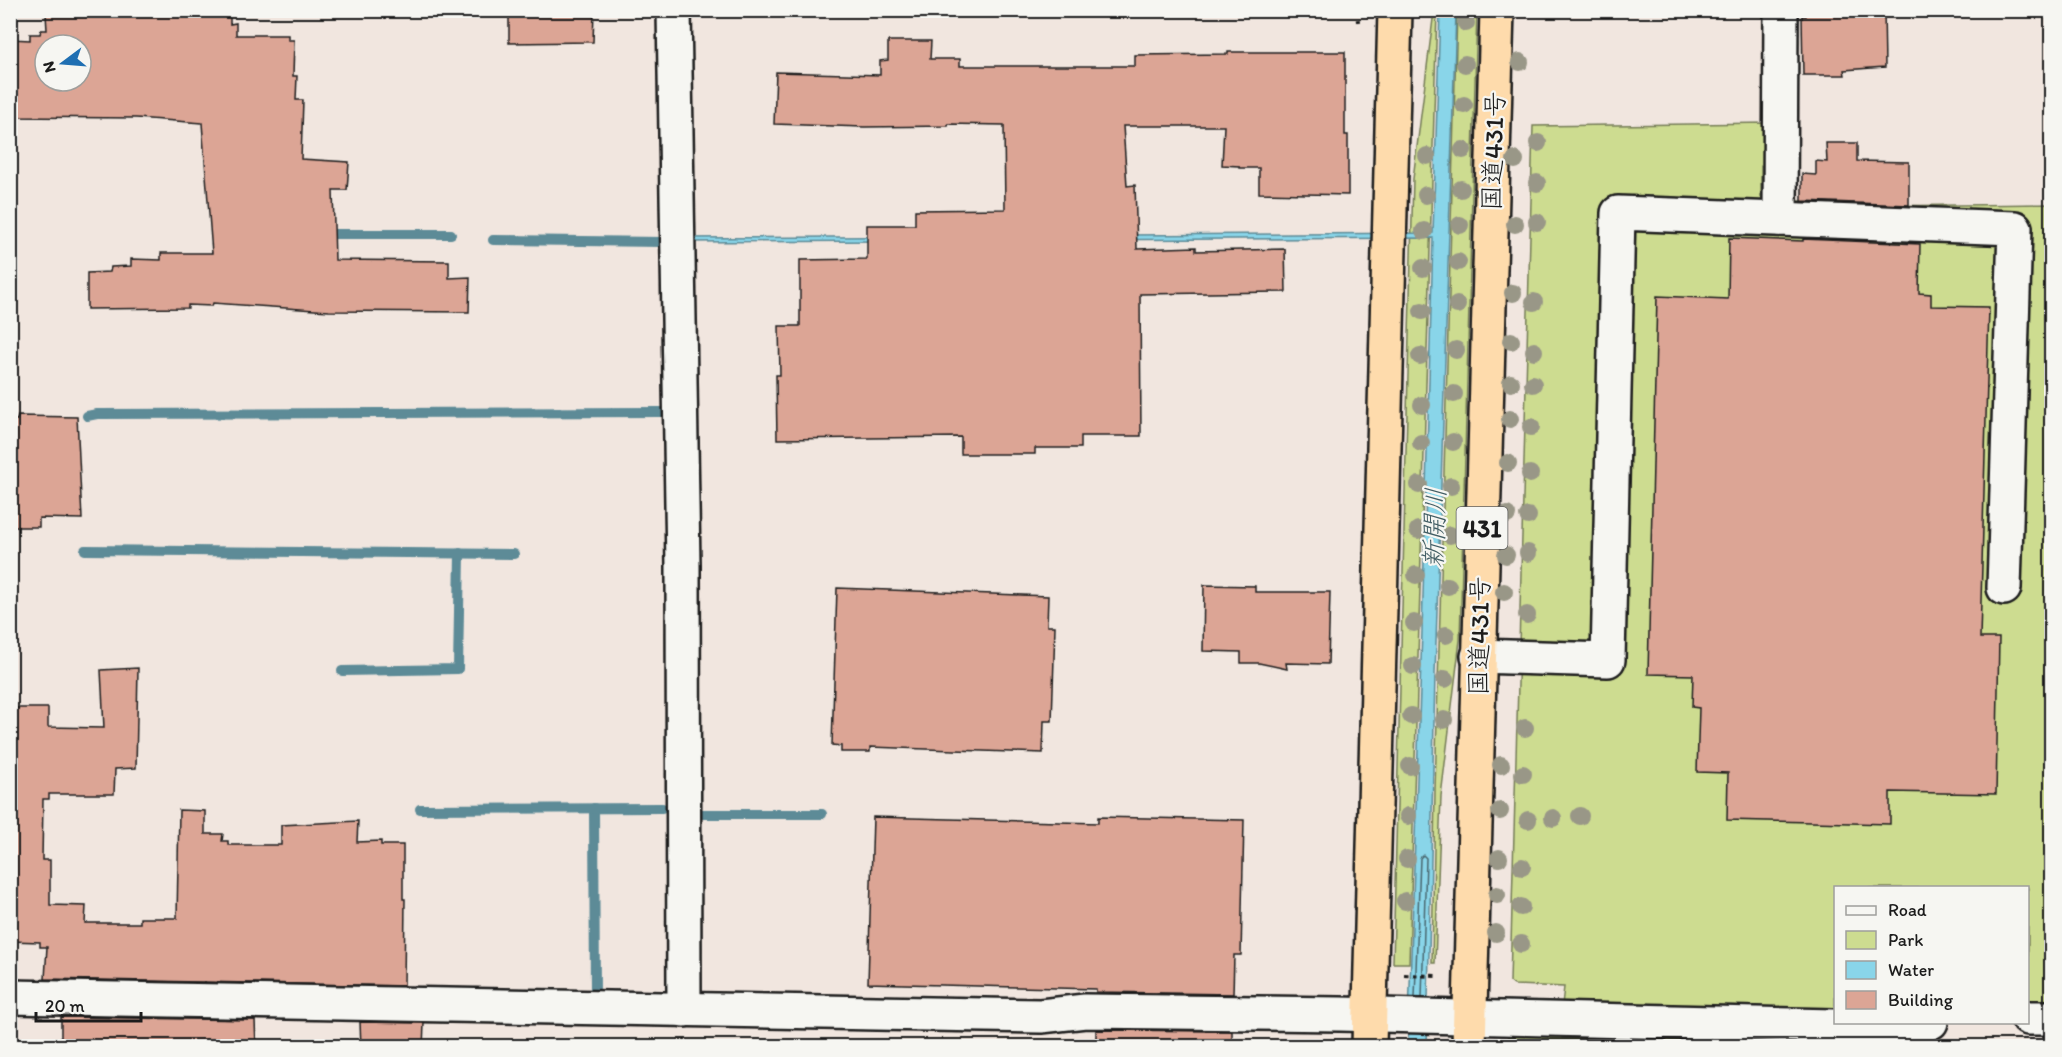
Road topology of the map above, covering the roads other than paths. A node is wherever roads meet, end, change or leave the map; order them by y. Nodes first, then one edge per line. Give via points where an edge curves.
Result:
1 (674, 10) edge
2 (1395, 10) edge
3 (1497, 10) edge
4 (1781, 10) edge
5 (1780, 219) junction
6 (2004, 588) dead end
7 (1478, 656) junction
8 (10, 997) edge
9 (684, 1010) junction
10 (1376, 1014) junction
11 (2029, 1018) edge
12 (2052, 1018) edge
13 (1924, 1025) edge
14 (1466, 1026) edge
15 (1369, 1047) edge

1 - 9 street
2 - 10 highway
3 - 7 highway, 国道431号 / 431
4 - 5 street
5 - 6 street via 2015,228
5 - 7 street via 1618,213 1608,660
7 - 14 highway, 国道431号 / 431
8 - 9 street
9 - 10 street via 1041,1016 1085,1011
10 - 14 street
10 - 15 highway
11 - 12 street
13 - 14 street

